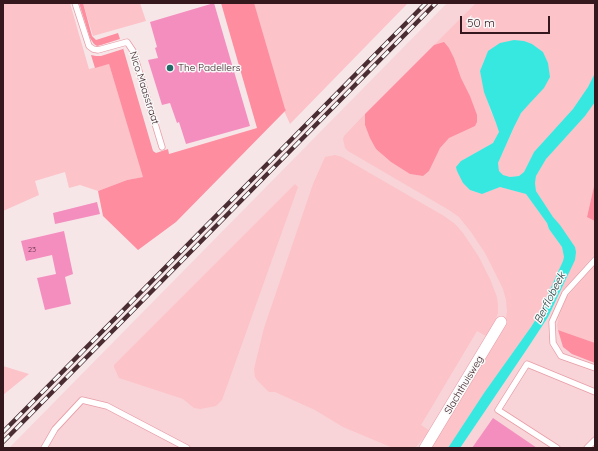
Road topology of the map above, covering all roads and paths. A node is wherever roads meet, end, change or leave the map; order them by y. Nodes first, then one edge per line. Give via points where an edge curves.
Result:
1 (76, 3) edge
2 (162, 147) dead end
3 (595, 260) edge
4 (502, 322) dead end
5 (595, 368) edge
6 (595, 392) edge
7 (595, 440) edge
8 (44, 448) edge
9 (187, 448) edge
10 (425, 448) edge
11 (556, 448) edge
12 (587, 448) edge

1 - 2 lane, Nico Maasstraat via 89,46 98,50 127,42 133,51
3 - 5 lane via 565,293 552,322 553,343 561,356
4 - 10 street, Slachthuisweg
6 - 11 lane via 527,364 498,410
7 - 12 lane
8 - 9 lane via 55,429 82,400 107,406

